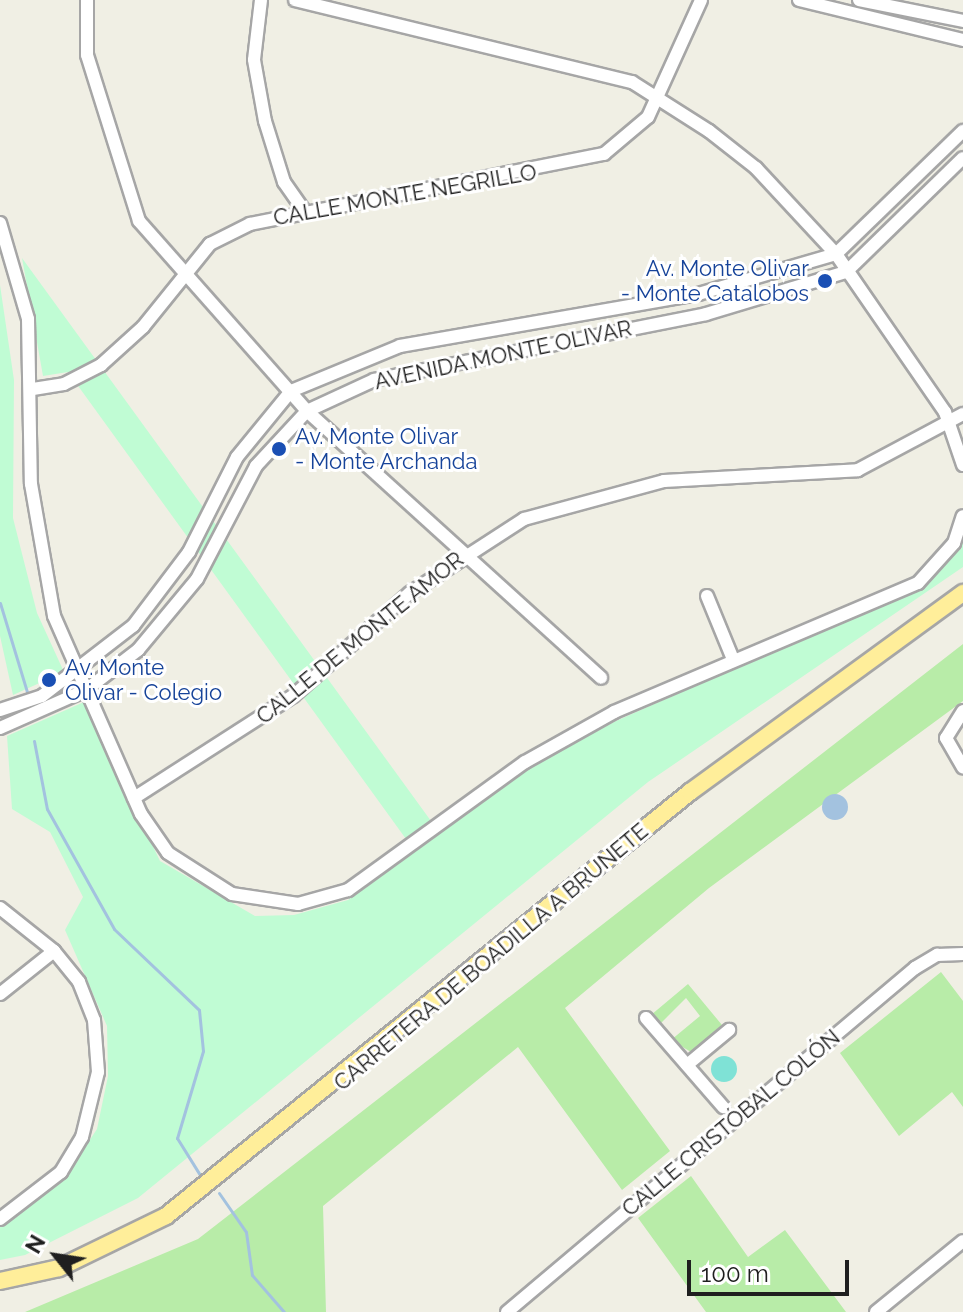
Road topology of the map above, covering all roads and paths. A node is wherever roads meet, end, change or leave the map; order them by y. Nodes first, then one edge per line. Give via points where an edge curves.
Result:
1 (87, 0) edge
2 (261, 0) edge
3 (295, 0) edge
4 (701, 0) edge
5 (799, 0) edge
6 (859, 0) edge
7 (960, 18) edge
8 (963, 40) edge
9 (656, 104) junction
10 (963, 131) edge
11 (963, 158) edge
12 (303, 209) junction
13 (0, 223) edge
14 (836, 254) junction
15 (846, 272) junction
16 (181, 275) junction
17 (33, 389) junction
18 (291, 391) junction
19 (307, 411) junction
20 (963, 414) edge
21 (949, 423) junction
22 (963, 465) edge
23 (963, 516) edge
24 (462, 555) junction
25 (963, 593) edge
26 (707, 596) dead end
27 (732, 657) junction
28 (78, 670) junction
29 (601, 678) dead end
30 (86, 690) junction
31 (0, 710) edge
32 (963, 711) edge
33 (0, 728) edge
34 (963, 768) edge
35 (134, 798) junction
36 (0, 908) edge
37 (54, 951) junction
38 (963, 954) edge
39 (0, 994) edge
40 (646, 1018) dead end
41 (729, 1030) dead end
42 (687, 1065) junction
43 (723, 1107) dead end
44 (0, 1219) edge
45 (963, 1241) edge
46 (0, 1281) edge
47 (507, 1312) edge
48 (876, 1312) edge

1 - 16 street via 87,55 123,186 139,221
2 - 12 street via 254,60 265,121 284,182
3 - 9 street via 585,68 632,82
4 - 9 street, CALLE MONTE NEGRILLO
5 - 8 street
6 - 7 street
9 - 12 street, CALLE MONTE NEGRILLO via 627,140 554,169
9 - 14 street via 756,168
10 - 14 street, AVENIDA MONTE OLIVAR
11 - 15 street, AVENIDA MONTE OLIVAR
12 - 16 street, CALLE MONTE NEGRILLO via 210,244
13 - 17 street via 28,319
14 - 15 street
14 - 18 street, AVENIDA MONTE OLIVAR via 698,294 400,346
15 - 19 street, AVENIDA MONTE OLIVAR via 706,314 374,380
15 - 21 street
16 - 17 street, CALLE MONTE NEGRILLO via 143,327 101,365 64,384
16 - 18 street
17 - 28 street via 28,441 37,549
18 - 19 street
18 - 28 street, AVENIDA MONTE OLIVAR via 237,457 165,592 114,647
19 - 24 street
19 - 30 street, AVENIDA MONTE OLIVAR via 256,466 175,611
20 - 21 street, CALLE DE MONTE AMOR
21 - 22 street
21 - 24 street, CALLE DE MONTE AMOR via 858,470 664,481 598,494 524,519
23 - 27 street via 937,565 894,597
24 - 29 street
24 - 35 street, CALLE DE MONTE AMOR via 293,696
25 - 46 main road, CARRETERA DE BOADILLA A BRUNETE via 690,792 212,1184 115,1245 59,1268
26 - 27 street
27 - 35 street via 525,762 348,890 298,904 232,894 196,876 168,853
28 - 30 street
28 - 31 street, AVENIDA MONTE OLIVAR via 42,696
30 - 33 street, AVENIDA MONTE OLIVAR
30 - 35 street
32 - 34 street via 946,738
36 - 37 street
37 - 39 street
37 - 44 street via 94,1020 98,1072 82,1137 61,1172
38 - 47 street, CALLE CRISTÓBAL COLÓN via 937,955 915,968
40 - 42 street
41 - 42 street
42 - 43 street
45 - 48 street

